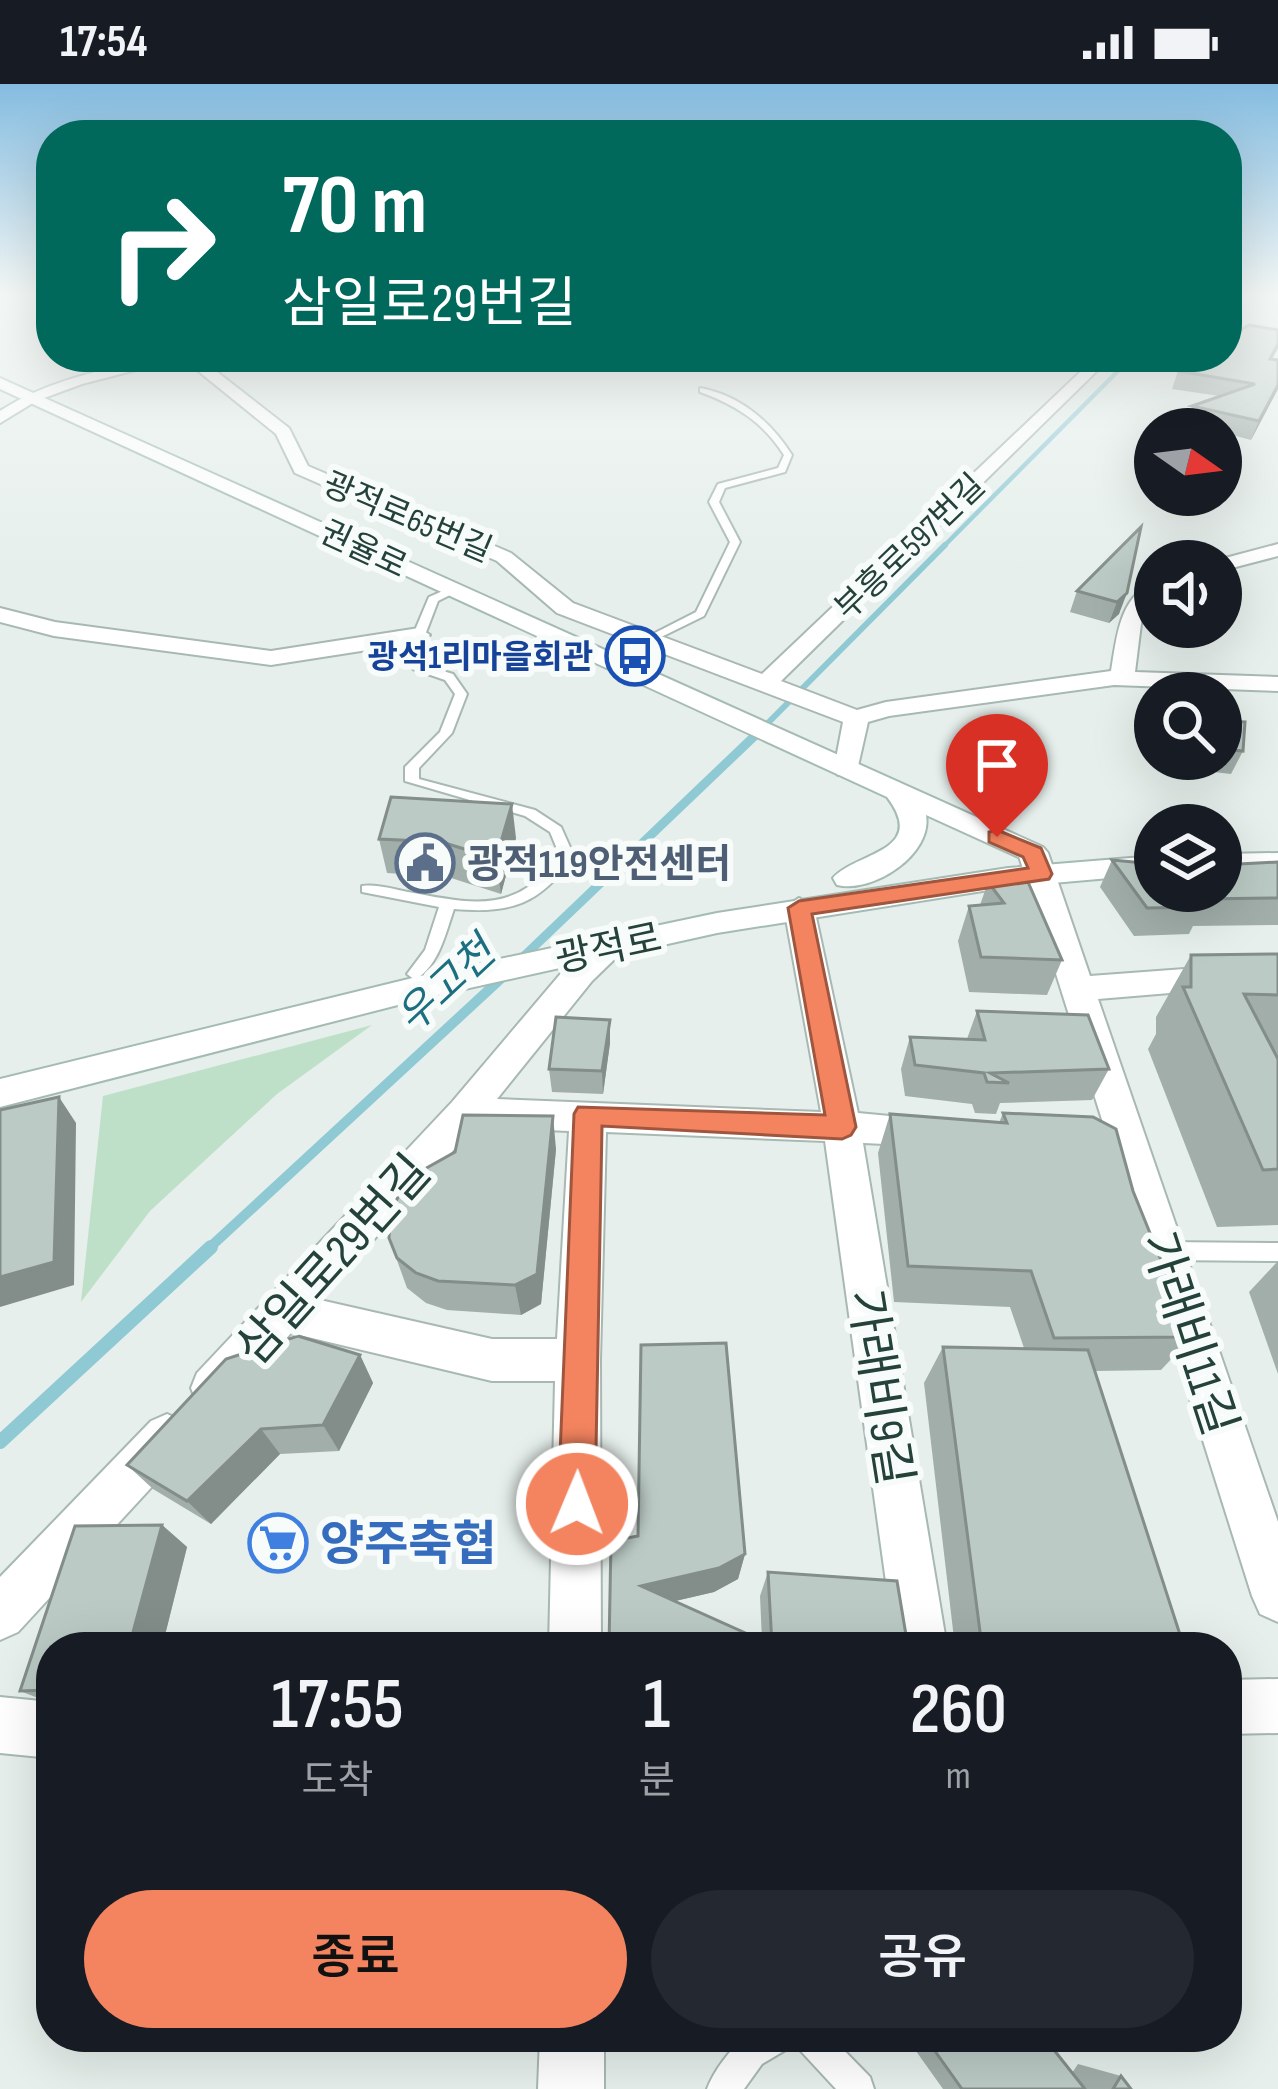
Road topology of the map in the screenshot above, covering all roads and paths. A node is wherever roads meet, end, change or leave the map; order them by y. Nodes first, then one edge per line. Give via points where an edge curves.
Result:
1 (8, 387) edge
2 (62, 387) edge
3 (226, 387) edge
4 (1074, 387) edge
5 (703, 390) dead end
6 (32, 398) junction
7 (0, 418) edge
8 (1278, 550) edge
9 (1242, 559) edge
10 (454, 589) junction
11 (1134, 612) edge
12 (0, 616) edge
13 (419, 635) junction
14 (650, 640) junction
15 (1114, 678) junction
16 (1278, 684) edge
17 (772, 688) junction
18 (856, 718) junction
19 (847, 769) junction
20 (898, 793) junction
21 (1242, 840) edge
22 (1278, 840) edge
23 (1134, 847) edge
24 (1242, 862) edge
25 (1278, 862) edge
26 (1037, 863) junction
27 (1134, 865) edge
28 (848, 878) junction
29 (367, 889) dead end
30 (448, 904) junction
31 (799, 908) junction
32 (599, 942) junction
33 (461, 970) junction
34 (1278, 973) edge
35 (415, 974) junction
36 (1077, 989) junction
37 (0, 1068) edge
38 (0, 1093) edge
39 (465, 1112) junction
40 (588, 1114) junction
41 (842, 1127) junction
42 (960, 1132) edge
43 (1078, 1137) edge
44 (1126, 1139) junction
45 (1162, 1251) junction
46 (1278, 1252) edge
47 (285, 1312) junction
48 (578, 1360) junction
49 (1278, 1596) edge
50 (0, 1615) edge
51 (575, 1632) edge
52 (919, 1632) edge
53 (1278, 1706) edge
54 (1242, 1707) edge
55 (0, 1726) edge
56 (36, 1729) edge
57 (572, 2052) edge
58 (753, 2052) edge
59 (823, 2052) edge
60 (572, 2089) edge
61 (723, 2089) edge
62 (858, 2089) edge

1 - 6 street, 권율로
2 - 6 street
3 - 14 street, 광적로65번길 via 283,432 301,469 467,538 504,557 565,608
4 - 17 street, 부흥로597번길
5 - 14 lane via 743,404 788,455 782,470 721,486 714,502 735,542 700,614
6 - 7 street
6 - 10 street, 권율로
8 - 9 street
10 - 13 lane via 433,599
10 - 19 street, 권율로
11 - 15 street via 1122,677
12 - 13 street via 271,658
13 - 30 lane via 417,667 449,677 461,694 446,733 412,767 412,781 530,813 556,830 567,856 525,900 492,908
14 - 17 street, 광적로65번길
15 - 16 street
15 - 18 street
17 - 18 street, 광적로65번길
18 - 19 street
19 - 20 street
20 - 26 street
20 - 28 street via 916,824 906,842 880,869
21 - 22 street
23 - 26 street, 광적로
24 - 25 street
26 - 27 street, 광적로
26 - 28 street, 광적로 via 958,860
26 - 31 street, 광적로
26 - 36 street
28 - 32 street, 광적로
29 - 30 lane
30 - 35 lane
31 - 32 street, 광적로
31 - 41 street
32 - 33 street, 광적로
32 - 39 street, 삼일로29번길
33 - 35 street, 광적로
33 - 38 street, 광적로
34 - 36 street
35 - 37 street, 광적로
36 - 44 street
39 - 40 street
39 - 47 street, 삼일로29번길
40 - 41 street
40 - 48 street
41 - 42 street
41 - 52 street, 가래비9길
43 - 44 street
44 - 45 street, 가래비11길
45 - 46 lane
45 - 49 street, 가래비11길
47 - 48 street via 492,1360
47 - 50 street, 삼일로29번길
48 - 51 street
53 - 54 street
55 - 56 street
57 - 60 street
58 - 61 lane
59 - 62 lane

